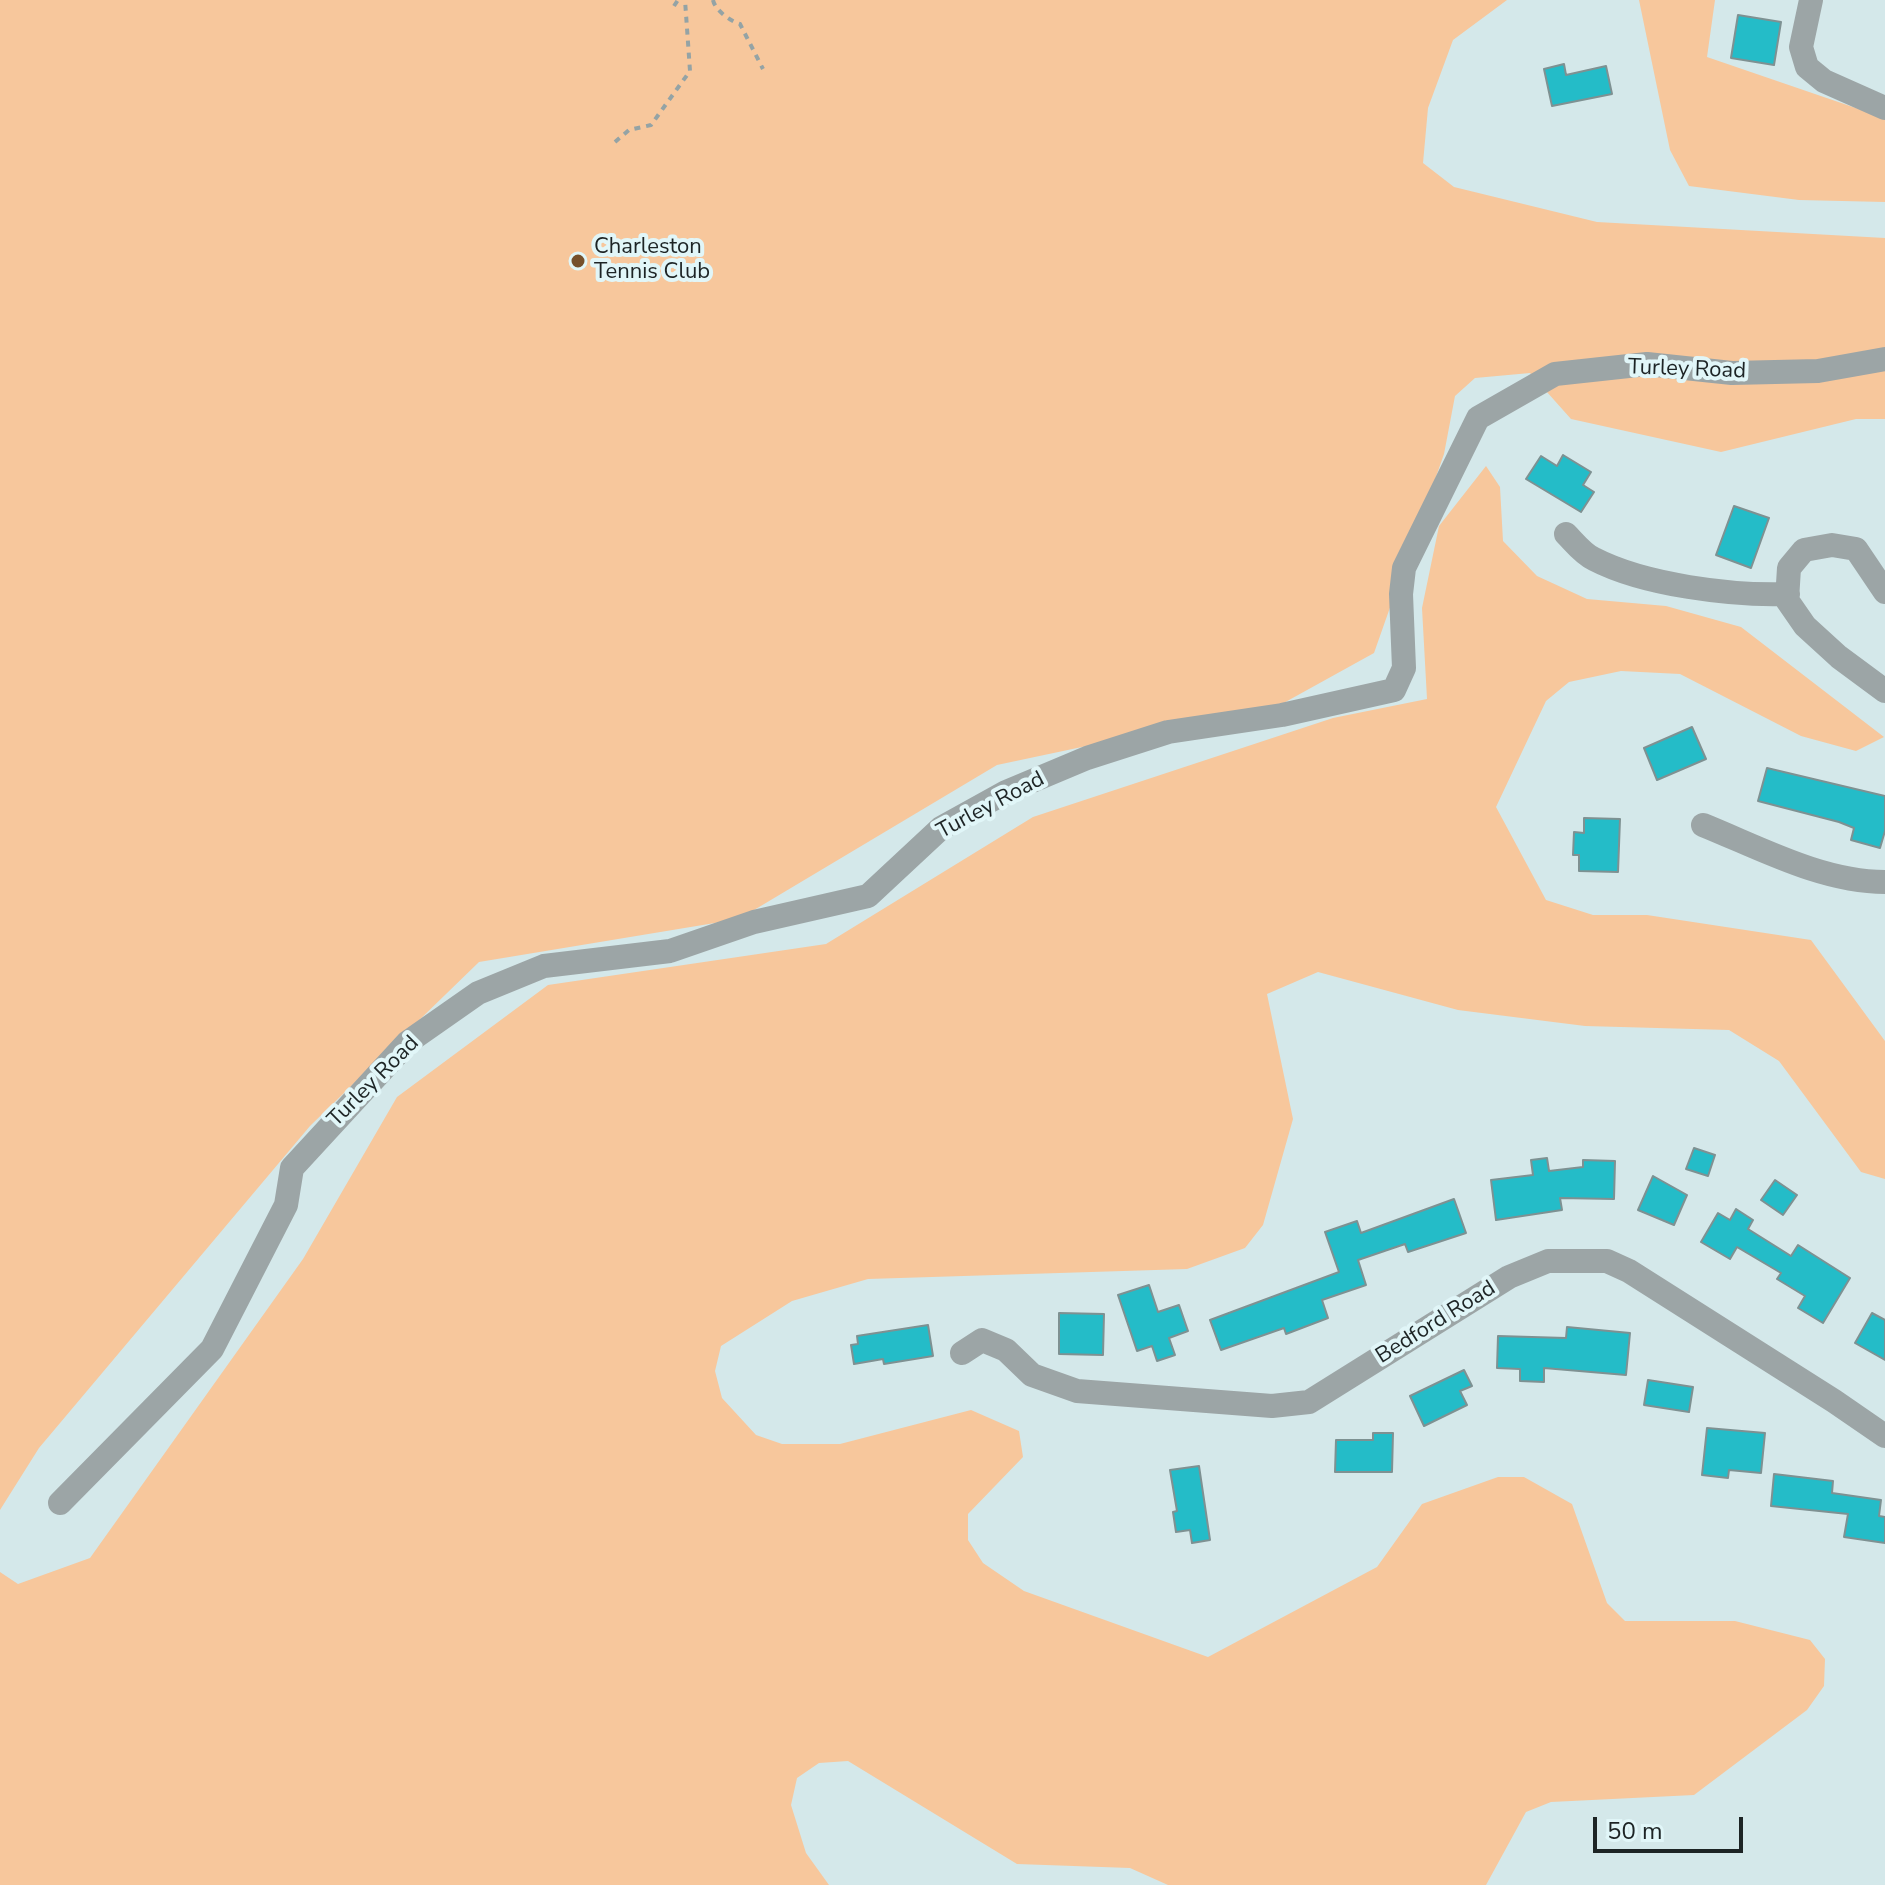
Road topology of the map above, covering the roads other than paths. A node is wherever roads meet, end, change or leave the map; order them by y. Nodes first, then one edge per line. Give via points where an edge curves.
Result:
1 (1811, 0) edge
2 (1885, 108) edge
3 (1885, 359) edge
4 (1566, 534) dead end
5 (1885, 592) edge
6 (1788, 594) junction
7 (1885, 691) edge
8 (1703, 825) dead end
9 (1885, 882) edge
10 (962, 1353) dead end
11 (1885, 1436) edge
12 (60, 1503) dead end

1 - 2 street via 1801,47 1807,67 1824,81
3 - 12 street, Turley Road via 1818,371 1732,373 1647,364 1555,374 1478,418 1404,568 1404,668 1394,690 1282,715 1168,732 1087,758 1006,792 941,828 868,896 754,922 670,951 544,966 478,993 408,1042 292,1168 286,1205 212,1349
4 - 6 street via 1592,558 1648,579 1750,596
5 - 6 street via 1856,549 1832,545 1804,550 1789,568
6 - 7 street via 1805,626
8 - 9 street via 1810,868
10 - 11 street, Bedford Road via 982,1340 1006,1350 1032,1375 1077,1391 1272,1406 1309,1402 1509,1277 1548,1261 1607,1261

